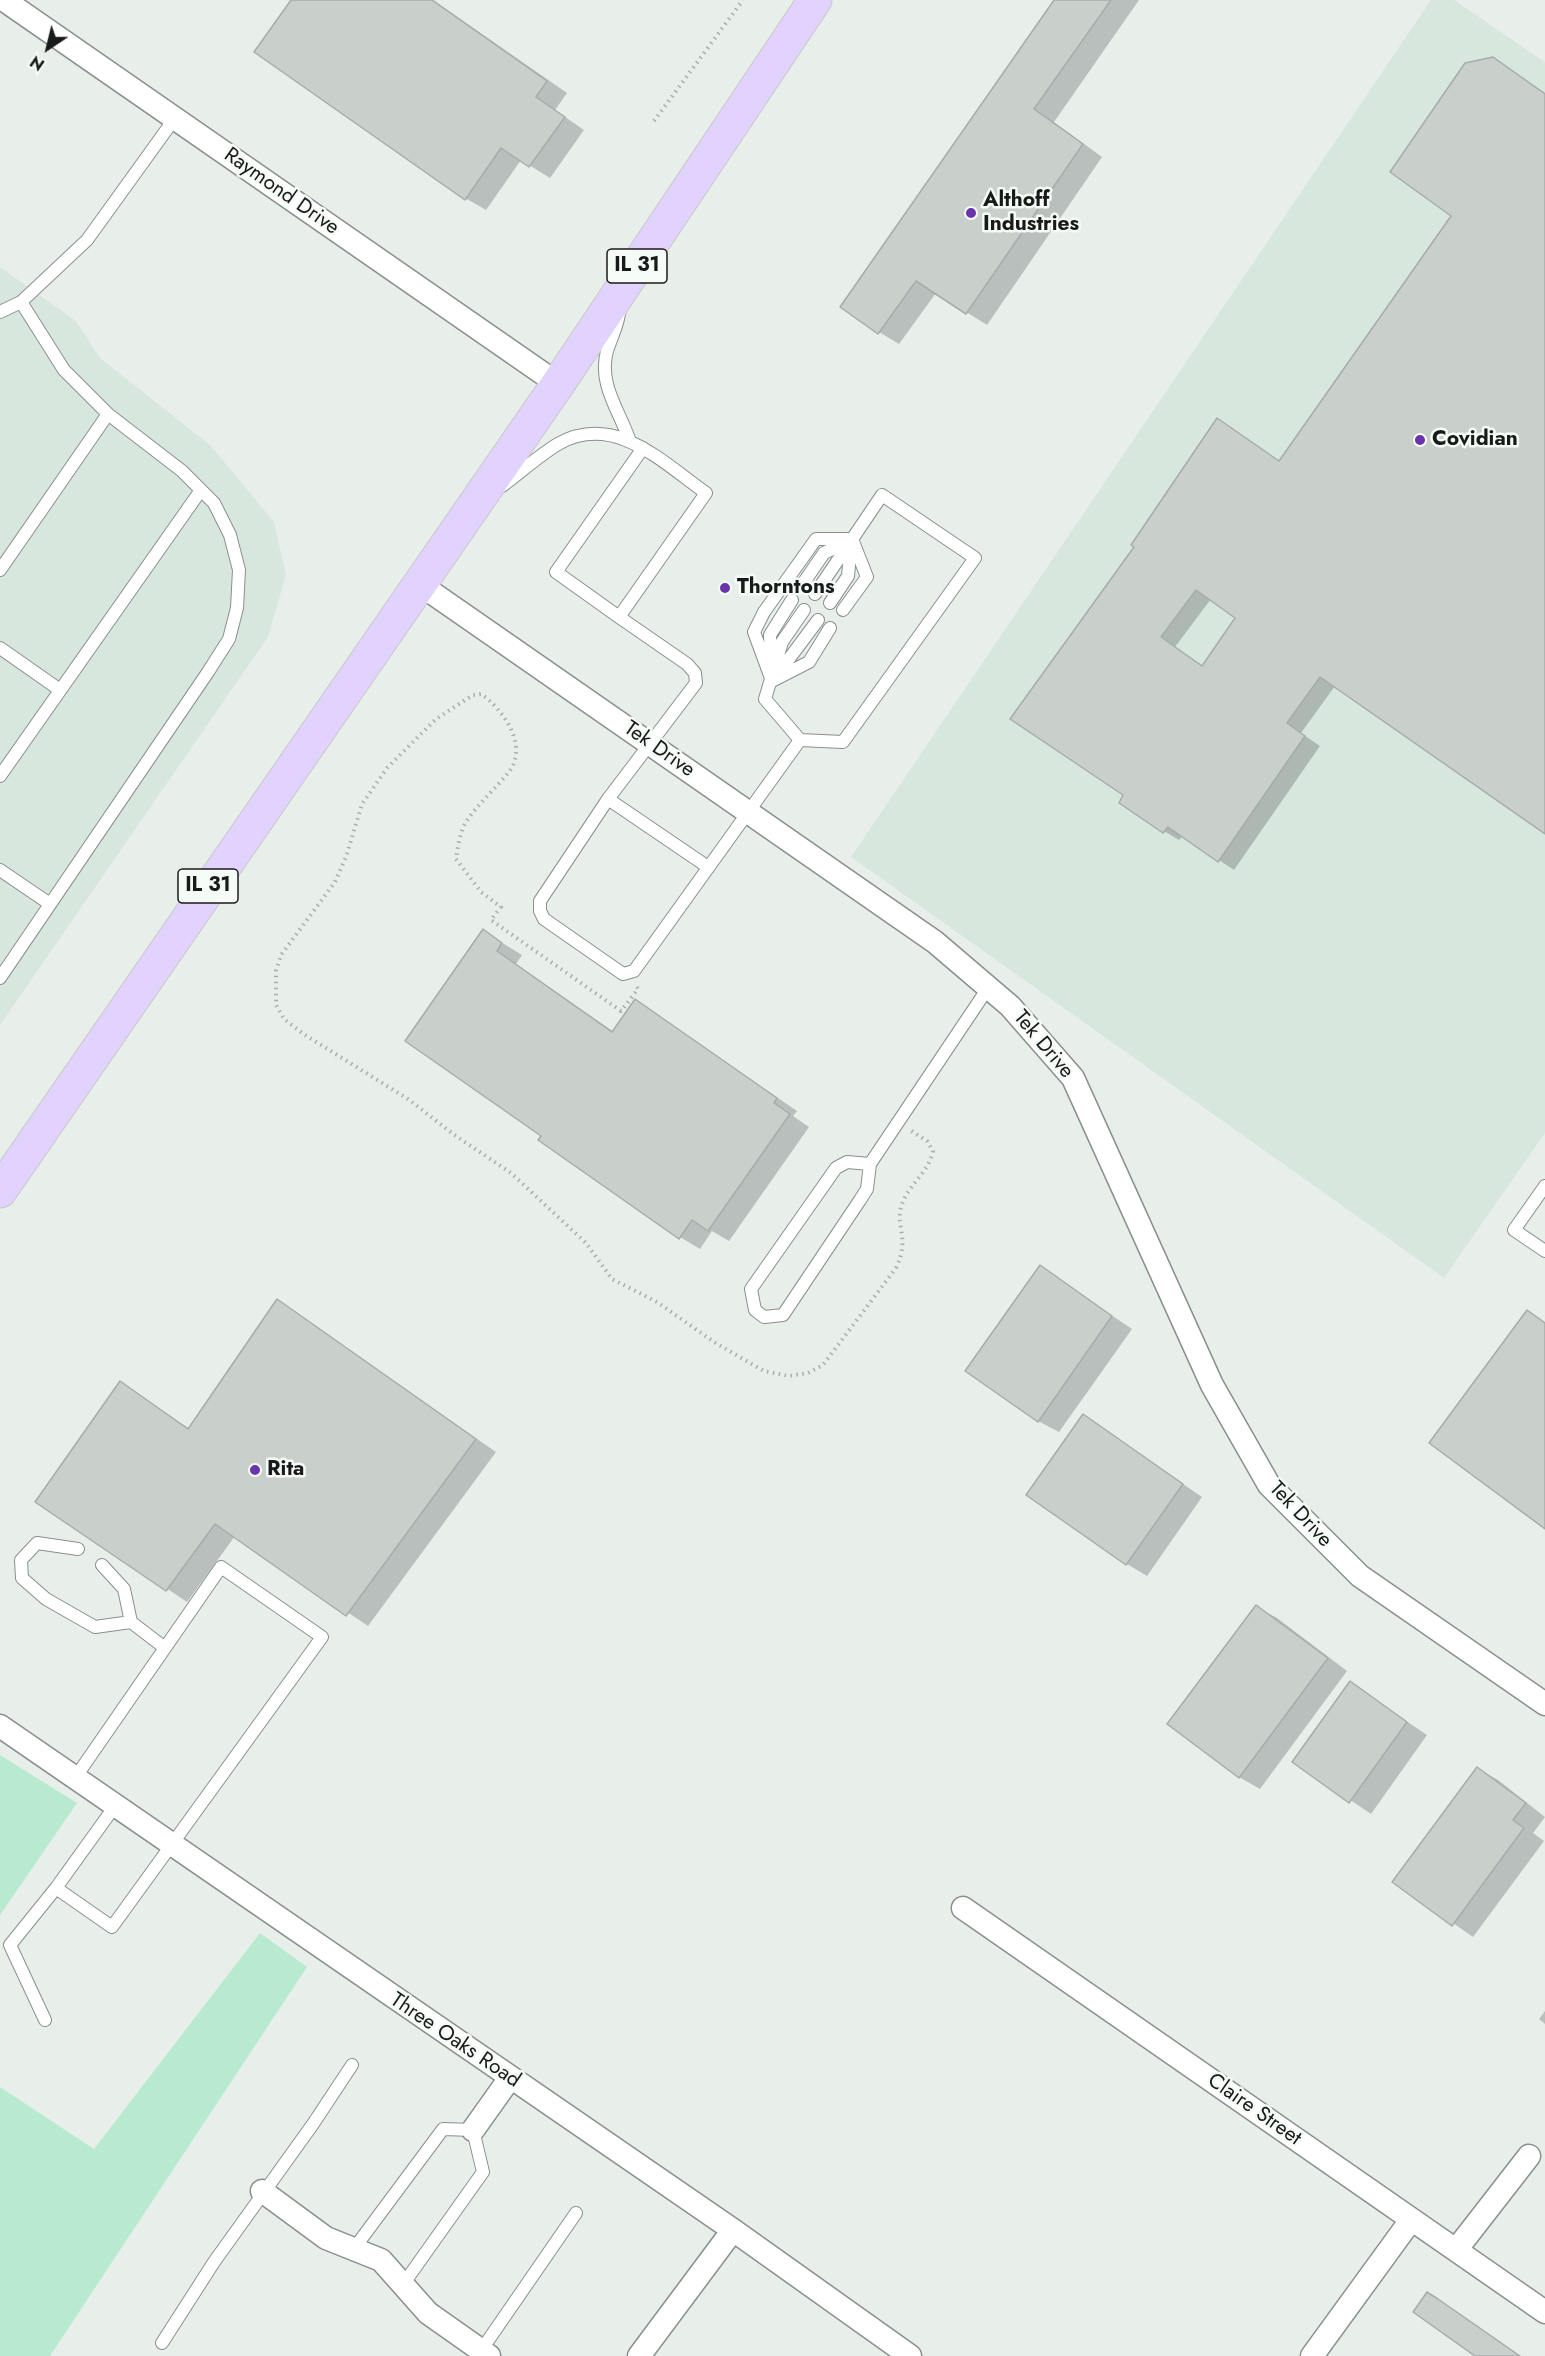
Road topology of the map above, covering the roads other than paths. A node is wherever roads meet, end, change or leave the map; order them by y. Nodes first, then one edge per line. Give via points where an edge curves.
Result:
1 (4, 0) edge
2 (815, 0) edge
3 (175, 118) junction
4 (621, 290) junction
5 (21, 302) junction
6 (0, 312) edge
7 (558, 384) junction
8 (108, 414) junction
9 (629, 439) junction
10 (643, 448) junction
11 (201, 490) junction
12 (477, 500) junction
13 (852, 539) junction
14 (0, 570) edge
15 (418, 583) junction
16 (802, 585) dead end
17 (815, 594) dead end
18 (792, 600) dead end
19 (830, 603) dead end
20 (804, 609) dead end
21 (843, 610) dead end
22 (619, 617) junction
23 (818, 621) dead end
24 (830, 628) dead end
25 (0, 648) edge
26 (772, 681) junction
27 (60, 690) junction
28 (800, 740) junction
29 (648, 742) junction
30 (0, 776) edge
31 (608, 800) junction
32 (748, 812) junction
33 (708, 867) junction
34 (0, 870) edge
35 (50, 904) junction
36 (0, 978) edge
37 (988, 988) junction
38 (870, 1164) junction
39 (1545, 1186) edge
40 (0, 1191) edge
41 (1545, 1251) edge
42 (78, 1549) dead end
43 (102, 1565) dead end
44 (131, 1622) junction
45 (165, 1648) junction
46 (1545, 1704) edge
47 (0, 1726) edge
48 (75, 1778) junction
49 (115, 1806) junction
50 (173, 1846) junction
51 (56, 1888) junction
52 (963, 1908) dead end
53 (45, 2020) dead end
54 (352, 2064) dead end
55 (510, 2079) junction
56 (473, 2130) junction
57 (1529, 2156) dead end
58 (262, 2191) junction
59 (576, 2213) dead end
60 (1411, 2220) junction
61 (732, 2230) junction
62 (352, 2250) junction
63 (1456, 2250) junction
64 (402, 2286) junction
65 (1545, 2312) edge
66 (162, 2343) dead end
67 (482, 2354) edge
68 (639, 2356) edge
69 (910, 2356) edge
70 (1312, 2356) edge

1 - 3 street, Raymond Drive
2 - 4 main road, IL 31
3 - 5 lane via 87,240
3 - 7 street, Raymond Drive
4 - 7 main road, IL 31
4 - 9 lane via 618,324 607,352 607,391
5 - 6 lane
5 - 8 lane via 64,370
7 - 12 main road, IL 31
8 - 11 lane
8 - 14 lane
9 - 10 lane
9 - 12 lane via 593,432 574,436
10 - 22 lane via 706,493
10 - 22 lane via 556,572
11 - 27 lane
11 - 35 lane via 214,503 230,535 239,570 237,608 229,639
12 - 15 main road, IL 31
13 - 16 lane via 824,553
13 - 17 lane
13 - 19 lane via 848,576
13 - 21 lane via 867,577
13 - 26 lane via 816,539 764,612 754,632
13 - 28 lane via 882,495 975,558 843,742
15 - 29 street, Tek Drive
15 - 40 main road, IL 31
18 - 26 lane via 770,635
20 - 26 lane via 782,642
22 - 29 lane via 695,673 696,683
23 - 26 lane
24 - 26 lane via 808,662
25 - 27 lane
26 - 28 lane via 765,699
27 - 30 lane
28 - 32 lane
29 - 31 lane
29 - 32 street, Tek Drive
31 - 33 lane
31 - 33 lane via 540,901 540,911 544,920 623,974 634,971
32 - 33 lane
32 - 37 street, Tek Drive via 935,942
34 - 35 lane
35 - 36 lane
37 - 38 lane
37 - 46 street, Tek Drive via 1010,1006 1072,1078 1212,1385 1269,1485 1360,1576
38 - 38 lane via 867,1189 783,1315 764,1317 755,1310 751,1289 836,1168 847,1162
39 - 41 lane via 1514,1230
42 - 44 lane via 37,1543 21,1560 22,1578 46,1599 95,1627
43 - 44 lane via 124,1589
44 - 45 lane
45 - 48 lane
45 - 50 lane via 221,1567 322,1637
47 - 48 street, Three Oaks Road
48 - 49 street, Three Oaks Road
49 - 50 street, Three Oaks Road
49 - 51 lane
50 - 51 lane via 112,1927
50 - 55 street, Three Oaks Road
51 - 53 lane via 10,1945
52 - 60 street, Claire Street
54 - 58 lane
55 - 56 street
55 - 61 street, Three Oaks Road
56 - 62 lane via 443,2129
56 - 64 lane via 483,2172
57 - 63 street
58 - 62 street via 326,2238
58 - 66 lane
59 - 67 lane
60 - 63 street, Claire Street
60 - 70 street
61 - 68 street
61 - 69 street, Three Oaks Road
62 - 64 street via 381,2260
63 - 65 street, Claire Street
64 - 67 street via 428,2313

